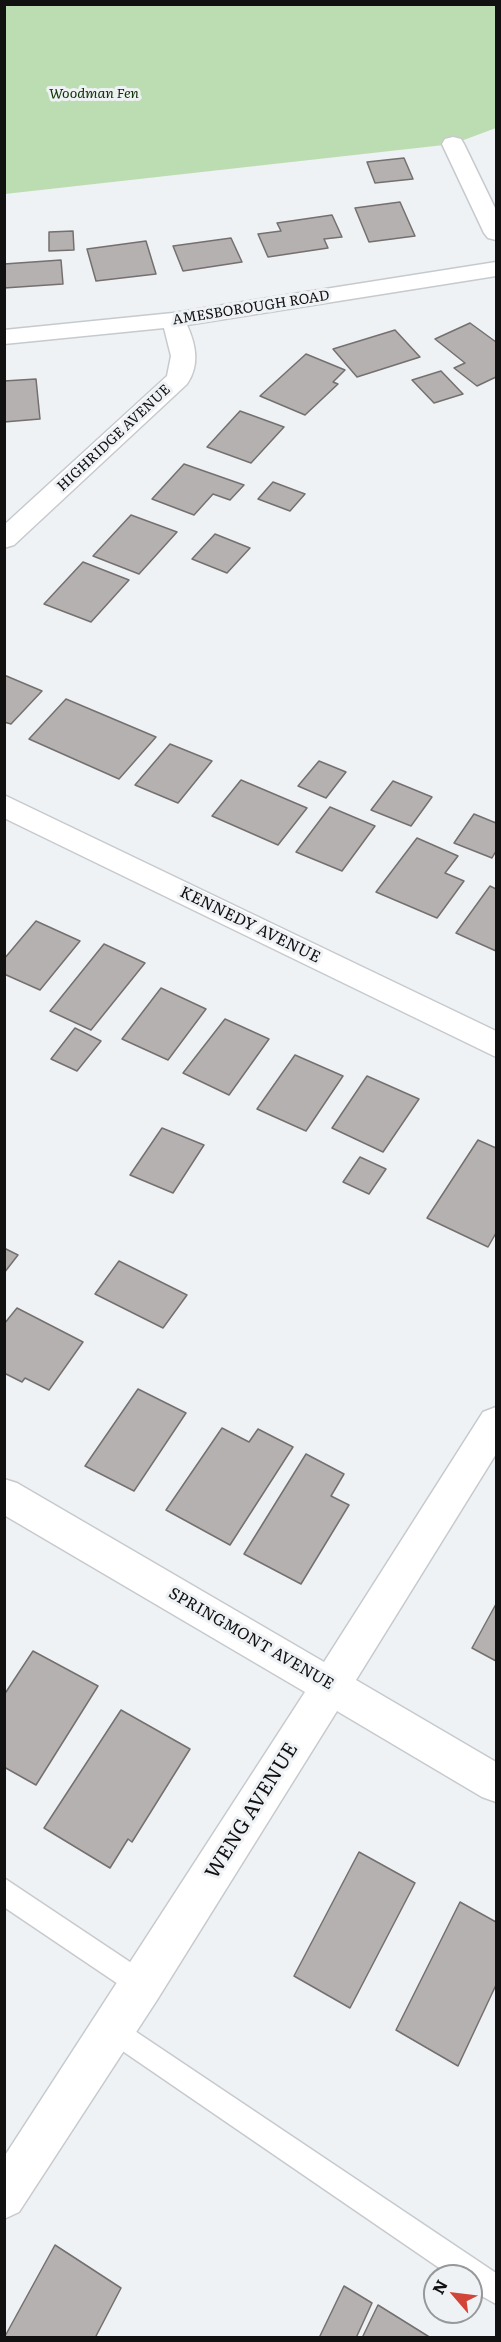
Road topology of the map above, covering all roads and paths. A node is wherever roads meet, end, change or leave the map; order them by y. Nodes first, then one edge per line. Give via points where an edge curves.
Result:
1 (453, 144) dead end
2 (496, 233) edge
3 (496, 269) edge
4 (173, 320) junction
5 (4, 337) edge
6 (5, 539) edge
7 (4, 805) edge
8 (496, 1045) edge
9 (496, 1423) edge
10 (4, 1495) edge
11 (332, 1686) junction
12 (496, 1783) edge
13 (4, 1891) edge
14 (142, 1985) junction
15 (114, 2030) junction
16 (4, 2197) edge
17 (496, 2290) edge

1 - 2 street
3 - 4 street, AMESBOROUGH ROAD
4 - 5 street, AMESBOROUGH ROAD
4 - 6 street, HIGHRIDGE AVENUE via 184,342 184,365 178,379
7 - 8 street, KENNEDY AVENUE
9 - 11 street, WENG AVENUE
10 - 11 street, SPRINGMONT AVENUE
11 - 12 street, SPRINGMONT AVENUE
11 - 14 street, WENG AVENUE
13 - 14 lane
14 - 15 street, WENG AVENUE
15 - 16 street, WENG AVENUE
15 - 17 lane

